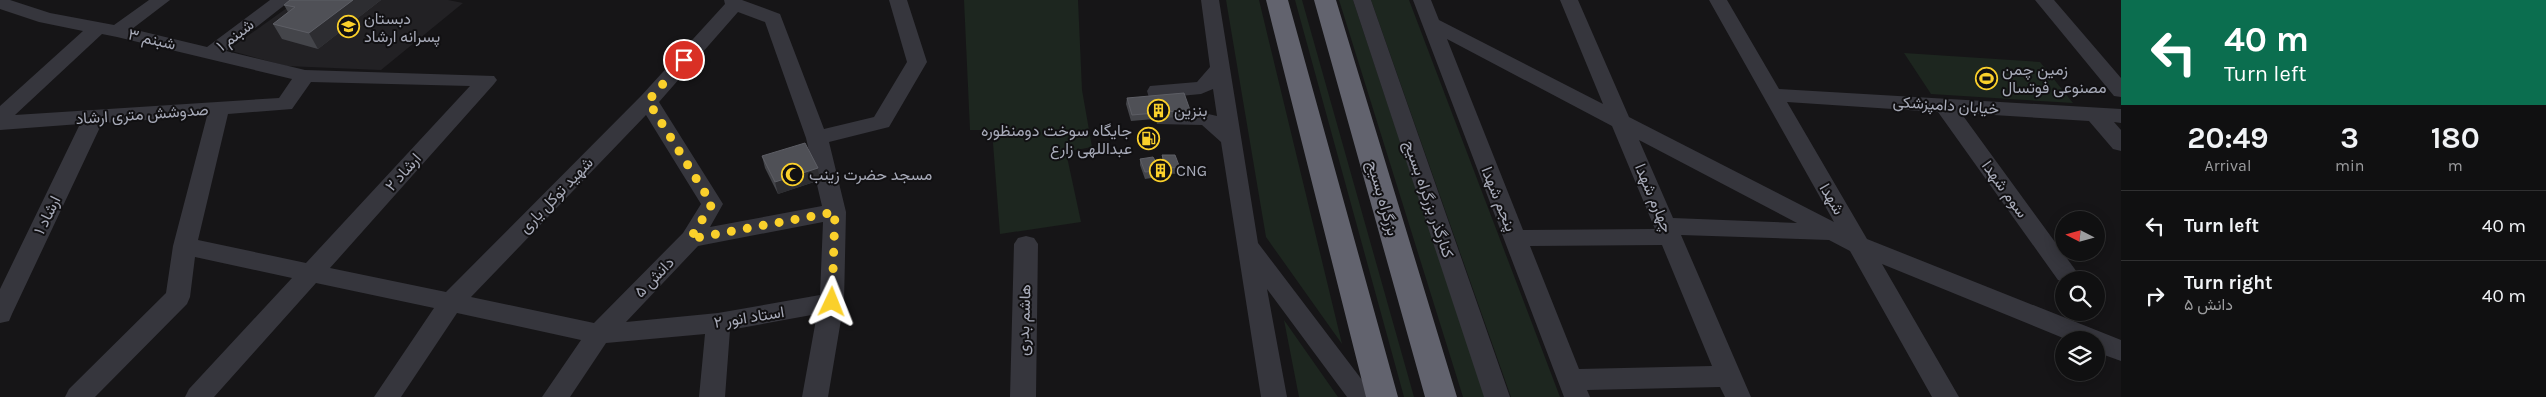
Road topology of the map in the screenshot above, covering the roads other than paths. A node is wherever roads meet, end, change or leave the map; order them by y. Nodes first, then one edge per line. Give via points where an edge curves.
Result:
1 (161, 0) edge
2 (282, 0) edge
3 (898, 0) edge
4 (1210, 0) edge
5 (1277, 0) edge
6 (1325, 0) edge
7 (1362, 0) edge
8 (1422, 0) edge
9 (1569, 0) edge
10 (1718, 0) edge
11 (2044, 0) edge
12 (733, 2) edge
13 (0, 3) edge
14 (1429, 22) junction
15 (97, 28) junction
16 (117, 31) junction
17 (211, 53) junction
18 (1220, 67) junction
19 (305, 76) junction
20 (2121, 91) edge
21 (1772, 94) junction
22 (648, 101) junction
23 (1944, 105) junction
24 (219, 109) junction
25 (2095, 114) junction
26 (2121, 116) edge
27 (94, 117) junction
28 (0, 118) edge
29 (1620, 120) junction
30 (0, 123) edge
31 (817, 138) junction
32 (1232, 141) junction
33 (2121, 144) edge
34 (835, 212) junction
35 (1668, 232) junction
36 (1832, 232) junction
37 (1515, 238) junction
38 (690, 239) junction
39 (1026, 244) dead end
40 (1247, 244) junction
41 (1859, 245) junction
42 (185, 246) junction
43 (2064, 271) edge
44 (311, 273) junction
45 (832, 302) junction
46 (451, 303) junction
47 (0, 314) edge
48 (718, 323) junction
49 (2073, 331) edge
50 (599, 334) junction
51 (2105, 344) edge
52 (2121, 351) edge
53 (1734, 386) edge
54 (1574, 389) edge
55 (78, 397) edge
56 (198, 397) edge
57 (387, 397) edge
58 (555, 397) edge
59 (712, 397) edge
60 (815, 397) edge
61 (1023, 397) edge
62 (1274, 397) edge
63 (1362, 397) edge
64 (1382, 397) edge
65 (1441, 397) edge
66 (1497, 397) edge
67 (1946, 397) edge

1 - 16 street
2 - 17 street, شبنم ۱
3 - 31 street via 917,62 887,114 882,122
4 - 18 street
5 - 64 highway
6 - 65 highway, بزرگراه بسیج
7 - 66 street, کنارگذر بزرگراه بسیج
8 - 14 street, پنجم شهدا
9 - 29 street, چهارم شهدا
10 - 21 street, شهدا
11 - 20 street
12 - 22 street, شهید توکل یاری
12 - 31 street via 773,18
13 - 15 street, شبنم ۳ via 46,18
14 - 29 street
14 - 37 street, پنجم شهدا
15 - 16 street, شبنم ۳
15 - 28 street
16 - 17 street, شبنم ۳
17 - 19 street, شبنم ۳
18 - 32 street
18 - 32 street via 1208,84 1201,88 1157,91 1164,119 1206,118 1219,125
19 - 24 street, صدوشش متری ارشاد via 285,104
19 - 44 street, ارشاد ۲ via 487,80
21 - 23 street, خیابان دامپزشکی
21 - 41 street, شهدا
22 - 38 street, دانش ۵ via 712,204
22 - 46 street, شهید توکل یاری
23 - 25 street, خیابان دامپزشکی
23 - 43 street, سوم شهدا
24 - 27 street, صدوشش متری ارشاد
24 - 42 street
25 - 26 street, خیابان دامپزشکی
25 - 33 street
27 - 30 street, صدوشش متری ارشاد
27 - 47 street, ارشاد ۱
29 - 35 street, چهارم شهدا
29 - 36 street
31 - 34 street
32 - 40 street
34 - 38 street
34 - 45 street
35 - 36 street
35 - 37 street
35 - 53 street, چهارم شهدا
36 - 41 street
37 - 54 street, پنجم شهدا
38 - 50 street, دانش ۵
39 - 61 street, هاشم بدری
40 - 62 street
40 - 63 street
41 - 49 street
41 - 67 street, شهدا
42 - 44 street, استاد انور ۲
42 - 55 street via 178,297
44 - 46 street, استاد انور ۲
44 - 56 street, ارشاد ۲
45 - 48 street, استاد انور ۲
45 - 60 street
46 - 50 street, استاد انور ۲
46 - 57 street, شهید توکل یاری
48 - 50 street, استاد انور ۲
48 - 59 street
50 - 58 street, دانش ۵
51 - 52 street
53 - 54 street

